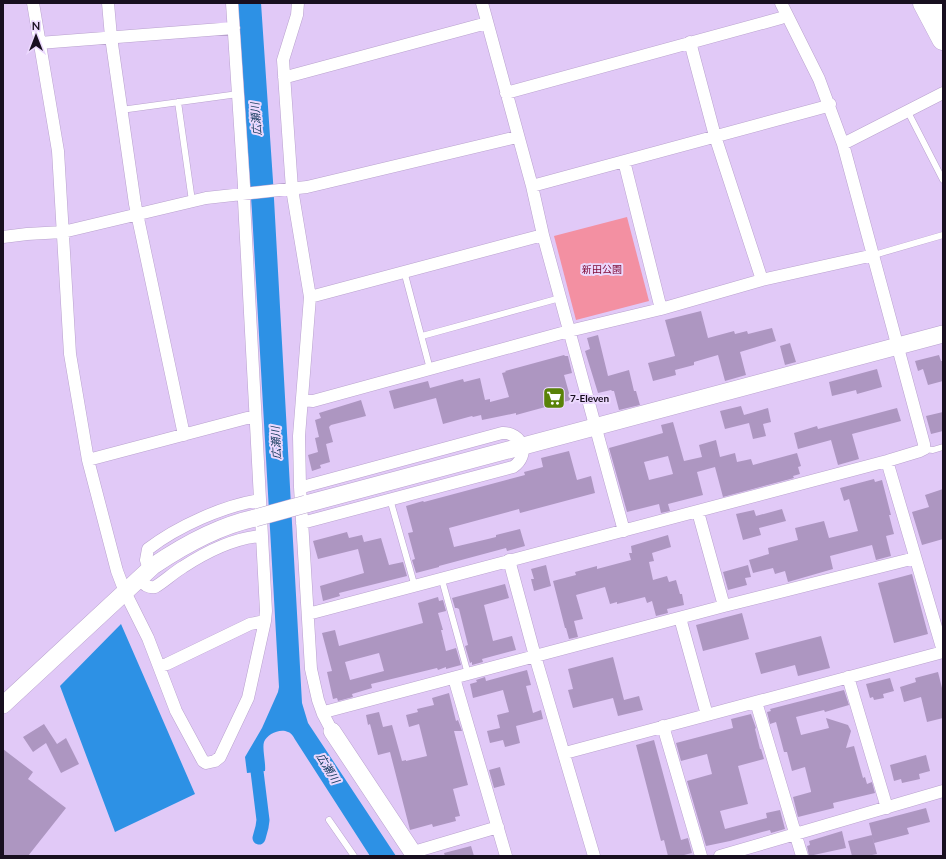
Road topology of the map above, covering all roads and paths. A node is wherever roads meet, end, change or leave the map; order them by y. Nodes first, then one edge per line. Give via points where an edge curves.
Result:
1 (33, 3) edge
2 (108, 3) edge
3 (232, 3) edge
4 (298, 3) edge
5 (482, 3) edge
6 (781, 3) edge
7 (924, 3) edge
8 (787, 15) junction
9 (487, 23) junction
10 (234, 28) junction
11 (111, 37) junction
12 (943, 39) edge
13 (690, 42) junction
14 (39, 43) junction
15 (284, 77) junction
16 (506, 93) junction
17 (943, 93) edge
18 (238, 94) junction
19 (178, 102) junction
20 (830, 104) junction
21 (122, 110) junction
22 (908, 112) junction
23 (715, 136) junction
24 (517, 137) junction
25 (843, 144) junction
26 (624, 161) junction
27 (943, 180) edge
28 (532, 186) junction
29 (292, 189) junction
30 (246, 194) junction
31 (192, 201) junction
32 (137, 214) junction
33 (63, 232) junction
34 (543, 235) junction
35 (943, 235) edge
36 (3, 237) edge
37 (874, 255) junction
38 (404, 271) junction
39 (762, 280) junction
40 (310, 297) junction
41 (560, 298) junction
42 (661, 309) junction
43 (569, 331) junction
44 (943, 334) edge
45 (422, 336) junction
46 (898, 346) junction
47 (430, 369) junction
48 (302, 400) junction
49 (255, 418) junction
50 (595, 427) junction
51 (184, 435) junction
52 (522, 446) junction
53 (943, 447) edge
54 (924, 449) junction
55 (88, 460) junction
56 (887, 461) junction
57 (300, 487) junction
58 (390, 499) junction
59 (260, 500) junction
60 (698, 512) junction
61 (302, 523) junction
62 (624, 531) junction
63 (261, 536) junction
64 (916, 558) junction
65 (509, 560) junction
66 (144, 574) junction
67 (442, 580) junction
68 (415, 587) junction
69 (125, 592) junction
70 (724, 606) junction
71 (308, 614) junction
72 (680, 618) junction
73 (265, 622) junction
74 (943, 652) edge
75 (535, 656) junction
76 (160, 666) junction
77 (468, 674) junction
78 (848, 677) junction
79 (454, 678) junction
80 (756, 702) junction
81 (3, 705) edge
82 (323, 714) junction
83 (707, 715) junction
84 (663, 726) junction
85 (332, 731) joint
86 (565, 753) junction
87 (943, 791) edge
88 (887, 808) junction
89 (329, 820) dead end
90 (498, 827) junction
91 (796, 835) junction
92 (414, 855) edge
93 (354, 856) edge
94 (506, 856) edge
95 (594, 856) edge
96 (701, 856) edge
97 (720, 856) edge
98 (802, 856) edge

1 - 14 street
2 - 11 street
3 - 10 street
4 - 15 street via 297,15 283,58
5 - 9 street
6 - 8 street
7 - 12 highway
8 - 13 street
8 - 20 street
9 - 15 street
9 - 16 street
10 - 11 street
10 - 18 street
11 - 14 street
11 - 21 street
13 - 16 street
13 - 23 street
14 - 33 street via 58,151
15 - 29 street
16 - 24 street
17 - 22 street
18 - 19 lane
18 - 30 street
19 - 21 lane
19 - 31 lane
20 - 23 street
20 - 25 street
21 - 32 street
22 - 25 street
22 - 27 lane
23 - 26 street
23 - 39 street
24 - 28 street
24 - 29 street
25 - 37 street
26 - 28 street
26 - 42 street
28 - 34 street
29 - 30 street
29 - 40 street
30 - 31 street
30 - 49 street
31 - 32 street
32 - 33 street
32 - 51 street
33 - 36 street
33 - 55 street via 70,354
34 - 38 street
34 - 41 street
35 - 37 lane
37 - 39 street
37 - 46 street
38 - 40 street
38 - 45 lane
39 - 42 street
40 - 48 street
41 - 43 street
41 - 45 lane
42 - 43 street
43 - 47 street
43 - 50 street
44 - 46 street
45 - 47 lane
46 - 50 street
46 - 54 street
47 - 48 street via 313,401
48 - 57 street via 299,436
49 - 51 street
49 - 59 street
50 - 52 street
50 - 62 street
51 - 55 street
52 - 57 street via 515,436 502,433
52 - 58 street via 524,454 514,467
52 - 66 street, bridge via 236,523 179,549
53 - 54 lane
54 - 56 street
55 - 69 street via 117,571
56 - 60 street
56 - 64 street
57 - 61 street
58 - 61 street
58 - 68 lane
59 - 63 street
59 - 66 street via 231,508 170,534 146,553
60 - 62 street
60 - 70 street
61 - 71 street
62 - 65 street
63 - 66 street via 218,548 196,559 159,585 146,586
63 - 73 street
64 - 70 street
64 - 74 street
65 - 67 street
65 - 75 street
66 - 69 street
67 - 68 street
67 - 77 lane
68 - 71 street
69 - 76 street
69 - 81 street
70 - 72 street
71 - 82 street via 311,669
72 - 75 street
72 - 83 street
73 - 76 street via 250,624
73 - 76 street via 248,698 220,757 215,761 203,761 176,712
74 - 78 street
75 - 77 street
75 - 86 street
77 - 79 street
78 - 80 street
78 - 88 street
79 - 82 street
79 - 90 street
80 - 83 street
80 - 91 street
82 - 85 street
83 - 84 street
84 - 86 street
84 - 96 street
85 - 92 street
86 - 95 street
87 - 88 street
88 - 91 street
89 - 93 lane
90 - 92 street via 417,851
90 - 94 street
91 - 97 street
91 - 98 street

